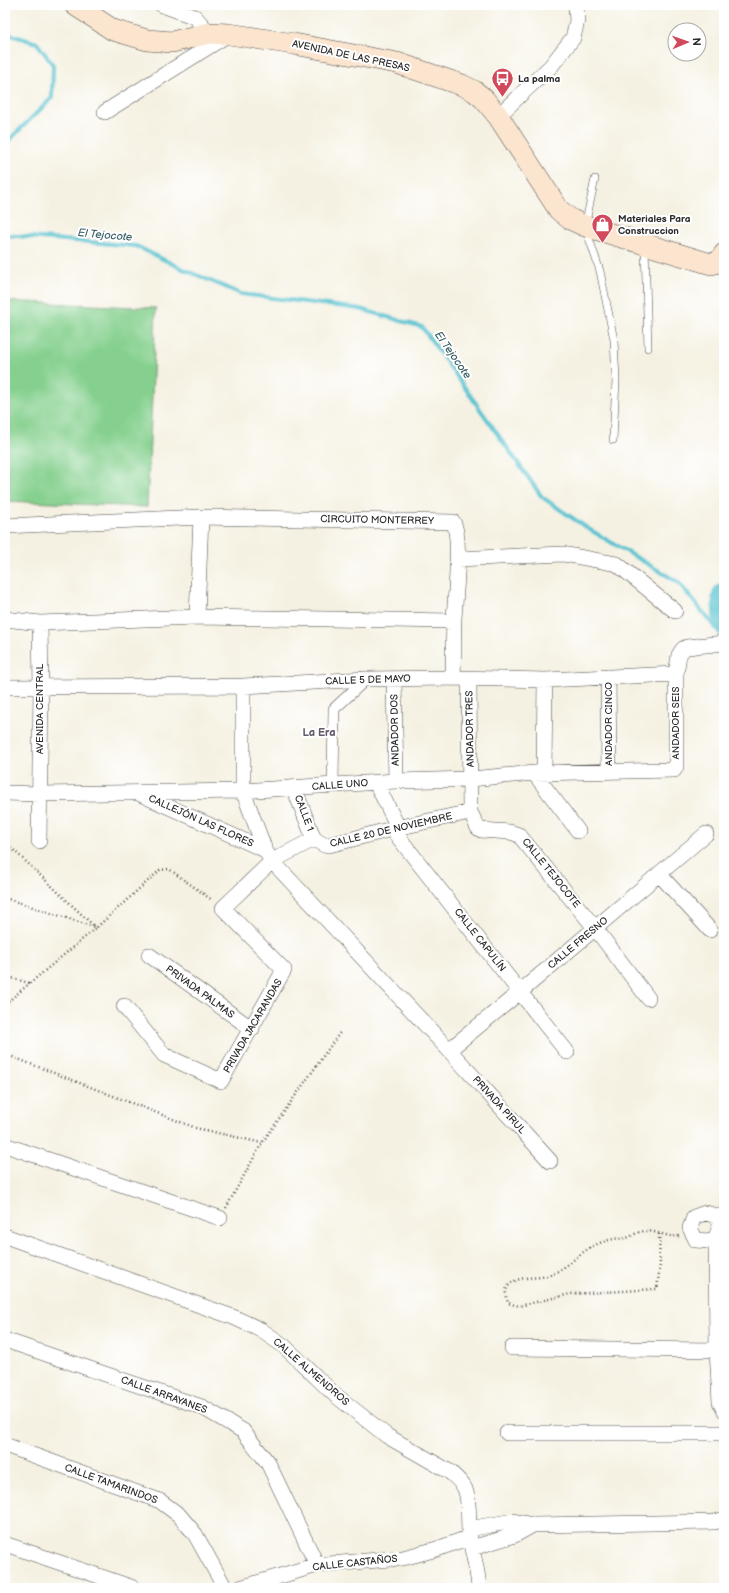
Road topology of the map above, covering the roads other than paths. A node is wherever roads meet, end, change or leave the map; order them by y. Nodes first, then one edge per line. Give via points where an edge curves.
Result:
1 (75, 5) edge
2 (162, 5) edge
3 (576, 5) edge
4 (219, 33) junction
5 (105, 112) dead end
6 (498, 116) junction
7 (595, 179) dead end
8 (584, 226) junction
9 (645, 243) junction
10 (724, 254) edge
11 (648, 348) dead end
12 (613, 440) dead end
13 (201, 517) junction
14 (5, 526) edge
15 (458, 559) junction
16 (675, 611) dead end
17 (198, 617) junction
18 (5, 619) edge
19 (454, 621) junction
20 (40, 623) junction
21 (717, 644) edge
22 (676, 674) junction
23 (608, 677) junction
24 (453, 678) junction
25 (366, 679) junction
26 (394, 679) junction
27 (469, 679) junction
28 (545, 680) junction
29 (243, 686) junction
30 (5, 687) edge
31 (41, 687) junction
32 (674, 770) joint
33 (609, 771) junction
34 (539, 774) junction
35 (471, 779) junction
36 (396, 782) junction
37 (376, 783) junction
38 (333, 786) junction
39 (294, 788) junction
40 (243, 791) junction
41 (136, 792) junction
42 (5, 793) edge
43 (40, 794) junction
44 (470, 812) junction
45 (395, 828) junction
46 (578, 832) dead end
47 (706, 834) dead end
48 (314, 839) junction
49 (39, 841) dead end
50 (269, 856) junction
51 (660, 875) junction
52 (595, 928) junction
53 (710, 930) dead end
54 (149, 955) dead end
55 (520, 992) junction
56 (648, 998) dead end
57 (124, 1006) dead end
58 (252, 1029) junction
59 (449, 1050) junction
60 (567, 1052) dead end
61 (5, 1145) edge
62 (550, 1161) dead end
63 (220, 1218) road end
64 (5, 1236) edge
65 (716, 1238) junction
66 (5, 1340) edge
67 (512, 1348) dead end
68 (717, 1350) junction
69 (724, 1410) edge
70 (507, 1433) dead end
71 (724, 1433) edge
72 (5, 1445) edge
73 (724, 1520) edge
74 (470, 1538) junction
75 (5, 1544) edge
76 (317, 1565) junction
77 (134, 1588) edge
78 (225, 1588) edge
79 (240, 1588) edge
80 (479, 1588) edge

1 - 4 main road, AVENIDA DE LAS PRESAS via 113,30 147,40 172,42
2 - 4 street via 195,17
3 - 6 street via 577,21 573,38 551,66
4 - 5 street
4 - 6 main road, AVENIDA DE LAS PRESAS via 294,44 397,64 462,84 483,98
6 - 8 main road, AVENIDA DE LAS PRESAS via 559,210
7 - 8 lane
8 - 9 main road, AVENIDA DE LAS PRESAS
8 - 12 lane via 600,271 614,340 616,380
9 - 10 main road, AVENIDA DE LAS PRESAS via 711,264 719,262
9 - 11 lane
13 - 14 street, CIRCUITO MONTERREY
13 - 15 street, CIRCUITO MONTERREY via 453,522 456,527
13 - 17 street
15 - 16 street via 563,554 617,564
15 - 19 street, CIRCUITO MONTERREY
17 - 19 street
17 - 20 street
18 - 20 street
19 - 24 street, CIRCUITO MONTERREY
20 - 31 street, AVENIDA CENTRAL
21 - 22 street via 683,649 679,655
22 - 23 street, CALLE 5 DE MAYO
22 - 32 street, ANDADOR SEIS
23 - 28 street, CALLE 5 DE MAYO
23 - 33 street, ANDADOR CINCO
24 - 26 street, CALLE 5 DE MAYO
24 - 27 street, CALLE 5 DE MAYO
25 - 26 street, CALLE 5 DE MAYO
25 - 29 street, CALLE 5 DE MAYO
25 - 38 street via 334,709
26 - 36 street, ANDADOR DOS
27 - 28 street, CALLE 5 DE MAYO
27 - 35 street, ANDADOR TRES
28 - 34 street
29 - 31 street, CALLE 5 DE MAYO
29 - 40 street
30 - 31 street, CALLE 5 DE MAYO
31 - 43 street, AVENIDA CENTRAL
32 - 33 street, CALLE UNO
33 - 34 street, CALLE UNO
34 - 35 street, CALLE UNO
34 - 46 street
35 - 36 street, CALLE UNO
35 - 44 street
36 - 37 street, CALLE UNO
37 - 38 street, CALLE UNO
37 - 45 street, CALLE CAPULÍN
38 - 39 street, CALLE UNO
39 - 40 street, CALLE UNO
39 - 48 street, CALLE 1
40 - 41 street, CALLE UNO
40 - 50 street
41 - 43 street, CALLE UNO
41 - 50 street, CALLEJÓN LAS FLORES
42 - 43 street, CALLE UNO
43 - 49 street, AVENIDA CENTRAL
44 - 45 street, CALLE 20 DE NOVIEMBRE
44 - 52 street, CALLE TEJOCOTE via 481,830 519,834
45 - 48 street, CALLE 20 DE NOVIEMBRE via 329,845
45 - 55 street, CALLE CAPULÍN
47 - 51 street, CALLE FRESNO
48 - 50 street
50 - 58 street, PRIVADA JACARANDAS via 223,908 284,970
50 - 59 street
51 - 52 street, CALLE FRESNO
51 - 53 street
52 - 55 street, CALLE FRESNO
52 - 56 street
54 - 58 street, PRIVADA PALMAS
55 - 59 street, CALLE FRESNO
55 - 60 street, CALLE CAPULÍN
57 - 58 street, PRIVADA JACARANDAS via 164,1055 221,1081
59 - 62 street, PRIVADA PIRUL
61 - 63 street
64 - 74 street, CALLE ALMENDROS via 233,1317 261,1330 284,1346 334,1394 387,1436 450,1472 464,1488
65 - 65 street via 720,1225 717,1216 705,1213 694,1217 690,1228 696,1240 708,1241
65 - 68 street
66 - 76 street, CALLE ARRAYANES via 202,1407 243,1431 268,1463
67 - 68 street
68 - 69 street via 720,1402
70 - 71 street
72 - 78 street, CALLE TAMARINDOS via 160,1501 179,1515 195,1534
73 - 74 street, CALLE CASTAÑOS via 533,1525 513,1522
74 - 76 street, CALLE CASTAÑOS via 403,1558
74 - 80 street, CALLE ALMENDROS
75 - 77 street
76 - 79 street, CALLE CASTAÑOS

